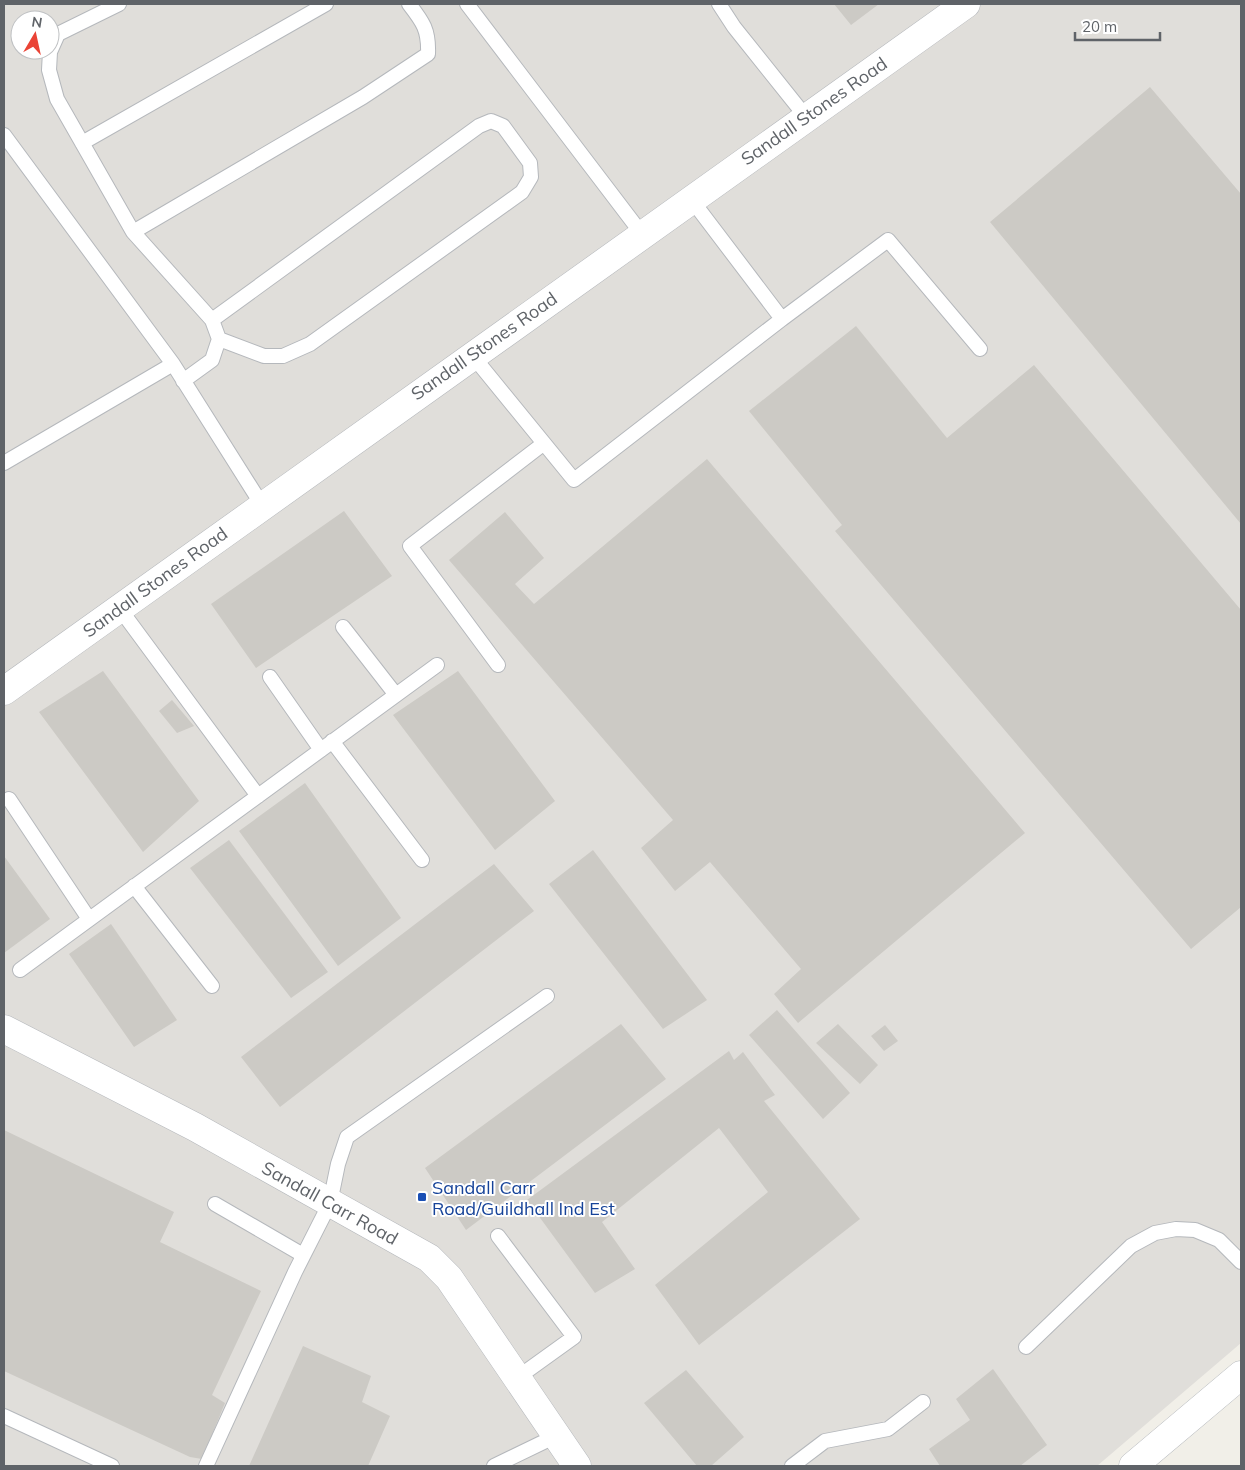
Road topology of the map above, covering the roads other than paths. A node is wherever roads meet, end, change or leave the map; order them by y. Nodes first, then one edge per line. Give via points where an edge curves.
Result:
1 (119, 4) edge
2 (326, 4) edge
3 (409, 4) edge
4 (467, 4) edge
5 (719, 4) edge
6 (966, 4) edge
7 (806, 117) junction
8 (4, 135) edge
9 (82, 143) junction
10 (691, 199) junction
11 (134, 232) junction
12 (642, 234) junction
13 (782, 319) junction
14 (212, 320) junction
15 (219, 339) junction
16 (980, 348) dead end
17 (472, 355) junction
18 (173, 364) junction
19 (183, 381) junction
20 (543, 444) junction
21 (4, 463) edge
22 (262, 505) junction
23 (120, 609) junction
24 (343, 628) dead end
25 (437, 665) dead end
26 (498, 665) dead end
27 (270, 676) dead end
28 (4, 690) edge
29 (396, 695) junction
30 (326, 745) junction
31 (258, 796) junction
32 (9, 799) dead end
33 (422, 860) dead end
34 (134, 886) junction
35 (90, 919) junction
36 (20, 970) dead end
37 (212, 986) dead end
38 (547, 996) dead end
39 (4, 1029) edge
40 (330, 1203) junction
41 (215, 1204) dead end
42 (498, 1236) dead end
43 (303, 1255) junction
44 (1241, 1262) edge
45 (1026, 1347) dead end
46 (1241, 1375) edge
47 (516, 1378) junction
48 (923, 1402) dead end
49 (4, 1416) edge
50 (556, 1436) junction
51 (112, 1466) edge
52 (206, 1466) edge
53 (494, 1466) edge
54 (577, 1466) edge
55 (792, 1466) edge
56 (1133, 1466) edge

1 - 9 lane via 58,34 50,52 49,70 57,99
2 - 9 lane
3 - 11 lane via 423,22 428,37 428,54 363,97
4 - 12 lane
5 - 7 lane
6 - 7 street, Sandall Stones Road
7 - 10 street, Sandall Stones Road
8 - 18 lane
9 - 11 lane
10 - 12 street, Sandall Stones Road
10 - 13 lane
11 - 14 lane
12 - 17 street, Sandall Stones Road
13 - 16 lane via 888,240
13 - 20 lane via 574,480
14 - 15 lane
14 - 15 lane via 479,126 491,121 503,126 530,163 531,177 522,192 310,344 283,356 264,356
15 - 19 lane via 212,360
17 - 20 lane
17 - 22 street, Sandall Stones Road
18 - 19 lane
18 - 21 lane
19 - 22 lane
20 - 26 lane via 410,546
22 - 23 street, Sandall Stones Road
23 - 28 street, Sandall Stones Road
23 - 31 lane
24 - 29 lane
25 - 29 lane
27 - 30 lane
29 - 30 lane
30 - 31 lane
30 - 33 lane
31 - 34 lane
32 - 35 lane
34 - 35 lane
34 - 37 lane
35 - 36 lane
38 - 40 lane via 347,1137
39 - 40 street, Sandall Carr Road via 196,1127
40 - 43 lane
40 - 47 street, Sandall Carr Road via 429,1258 449,1278
41 - 43 lane
42 - 47 lane via 574,1337
43 - 52 lane
44 - 45 lane via 1219,1240 1195,1230 1155,1233 1131,1246
46 - 56 street
47 - 50 street, Sandall Carr Road
48 - 55 lane via 888,1429 825,1441
49 - 51 lane
50 - 53 lane
50 - 54 street, Sandall Carr Road

